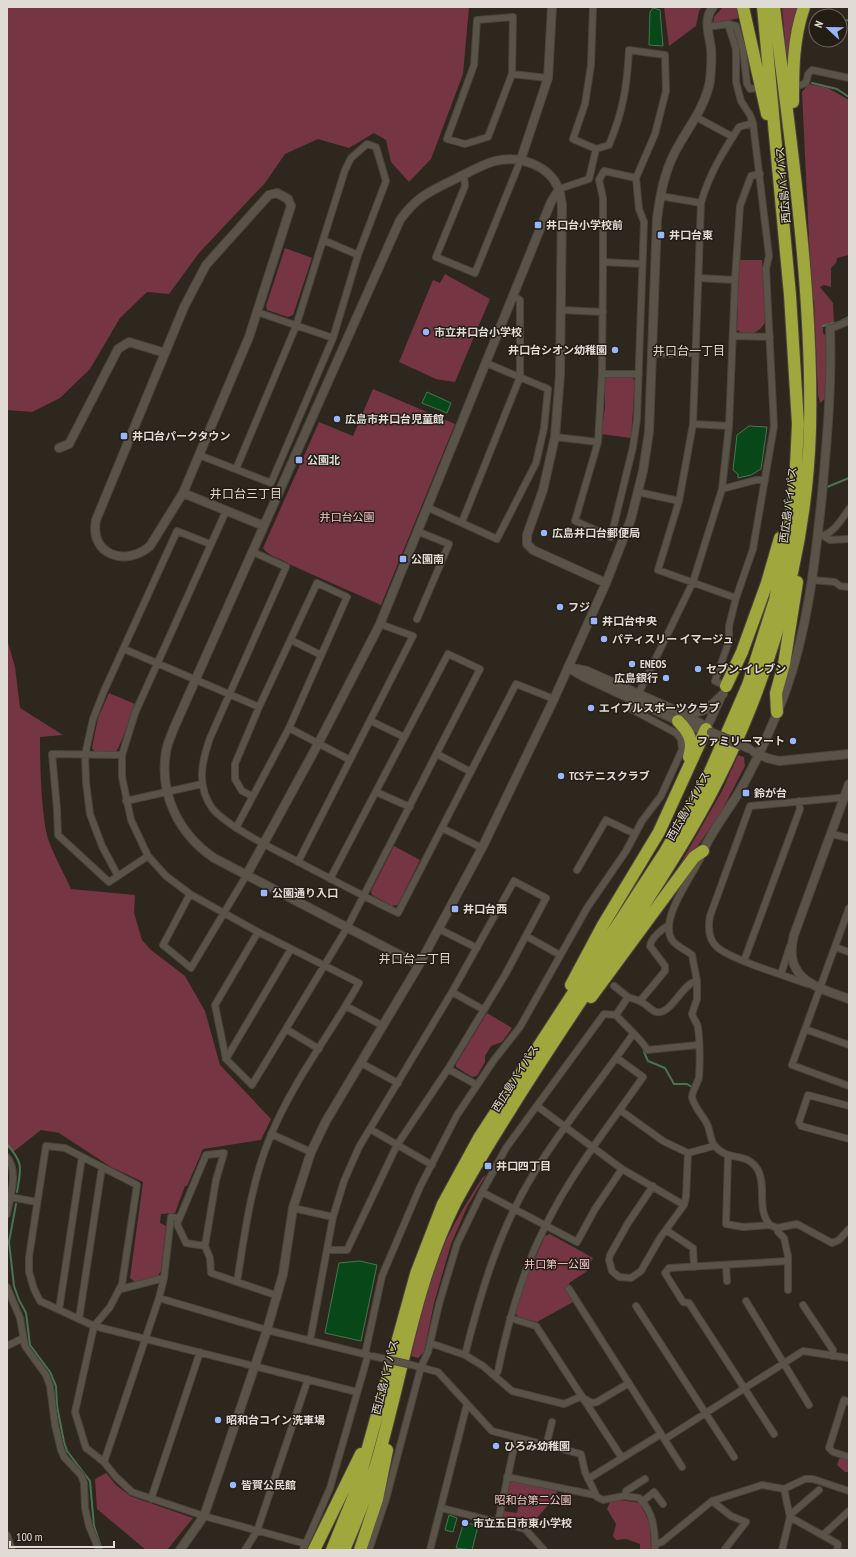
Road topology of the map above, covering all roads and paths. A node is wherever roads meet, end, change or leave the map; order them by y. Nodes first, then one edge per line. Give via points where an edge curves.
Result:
1 (552, 7) edge
2 (594, 7) edge
3 (714, 7) edge
4 (743, 7) edge
5 (763, 7) edge
6 (774, 7) edge
7 (804, 7) edge
8 (728, 24) junction
9 (707, 27) junction
10 (512, 74) junction
11 (548, 78) junction
12 (849, 78) edge
13 (798, 86) dead end
14 (757, 88) dead end
15 (696, 117) junction
16 (753, 123) junction
17 (733, 137) junction
18 (596, 149) junction
19 (793, 149) junction
20 (521, 159) junction
21 (760, 174) junction
22 (464, 175) junction
23 (636, 178) junction
24 (559, 189) junction
25 (660, 196) junction
26 (701, 203) junction
27 (782, 206) junction
28 (323, 240) junction
29 (358, 255) junction
30 (603, 262) junction
31 (642, 264) junction
32 (698, 278) junction
33 (735, 280) junction
34 (513, 296) junction
35 (561, 310) junction
36 (258, 312) junction
37 (603, 312) junction
38 (849, 321) edge
39 (296, 326) junction
40 (830, 329) joint
41 (734, 336) junction
42 (770, 337) junction
43 (333, 338) junction
44 (165, 353) junction
45 (695, 353) junction
46 (653, 354) junction
47 (486, 363) junction
48 (602, 374) junction
49 (639, 374) junction
50 (520, 377) junction
51 (693, 424) junction
52 (798, 424) junction
53 (730, 426) junction
54 (555, 437) junction
55 (598, 442) junction
56 (59, 448) dead end
57 (199, 455) junction
58 (236, 469) junction
59 (765, 480) junction
60 (722, 489) junction
61 (638, 492) junction
62 (183, 494) junction
63 (804, 497) junction
64 (679, 501) junction
65 (429, 508) junction
66 (849, 509) edge
67 (226, 511) junction
68 (462, 522) junction
69 (264, 526) junction
70 (418, 532) junction
71 (821, 536) junction
72 (849, 539) edge
73 (210, 544) junction
74 (253, 552) junction
75 (812, 580) junction
76 (693, 582) junction
77 (606, 583) junction
78 (849, 587) edge
79 (736, 598) junction
80 (416, 619) dead end
81 (380, 624) junction
82 (291, 640) junction
83 (124, 649) junction
84 (322, 655) junction
85 (157, 662) junction
86 (568, 667) junction
87 (196, 679) junction
88 (724, 690) junction
89 (230, 693) junction
90 (636, 697) junction
91 (554, 700) junction
92 (259, 707) junction
93 (777, 712) junction
94 (679, 717) junction
95 (370, 721) junction
96 (289, 728) junction
97 (709, 730) junction
98 (404, 737) junction
99 (318, 744) junction
100 (758, 753) junction
101 (437, 754) junction
102 (849, 754) edge
103 (86, 755) junction
104 (122, 755) junction
105 (350, 760) junction
106 (471, 772) junction
107 (683, 779) junction
108 (202, 784) junction
109 (849, 784) edge
110 (376, 792) junction
111 (166, 793) junction
112 (252, 796) junction
113 (847, 797) edge
114 (126, 800) junction
115 (799, 800) junction
116 (410, 808) junction
117 (236, 828) junction
118 (442, 828) junction
119 (635, 834) junction
120 (831, 834) junction
121 (849, 838) edge
122 (264, 844) junction
123 (482, 848) junction
124 (703, 851) junction
125 (148, 856) junction
126 (298, 862) junction
127 (577, 870) dead end
128 (118, 876) junction
129 (246, 876) junction
130 (330, 879) junction
131 (190, 894) junction
132 (364, 897) junction
133 (849, 908) edge
134 (224, 913) junction
135 (669, 925) junction
136 (347, 928) junction
137 (439, 928) junction
138 (258, 932) junction
139 (794, 935) junction
140 (526, 936) junction
141 (835, 947) junction
142 (477, 948) junction
143 (291, 949) junction
144 (849, 952) edge
145 (560, 955) junction
146 (744, 961) junction
147 (419, 965) junction
148 (325, 966) junction
149 (781, 974) junction
150 (696, 981) junction
151 (614, 986) dead end
152 (817, 987) junction
153 (452, 992) junction
154 (628, 997) junction
155 (849, 999) edge
156 (640, 1001) junction
157 (346, 1006) junction
158 (484, 1010) junction
159 (616, 1015) junction
160 (383, 1026) junction
161 (805, 1028) junction
162 (286, 1029) junction
163 (633, 1034) junction
164 (545, 1045) junction
165 (698, 1045) junction
166 (849, 1045) edge
167 (319, 1049) junction
168 (617, 1058) junction
169 (226, 1059) junction
170 (361, 1063) junction
171 (448, 1069) junction
172 (398, 1083) junction
173 (477, 1085) junction
174 (849, 1086) edge
175 (537, 1106) junction
176 (849, 1106) edge
177 (620, 1110) junction
178 (565, 1126) junction
179 (370, 1129) junction
180 (271, 1134) junction
181 (849, 1139) edge
182 (397, 1145) junction
183 (714, 1146) junction
184 (594, 1148) junction
185 (311, 1152) junction
186 (688, 1153) junction
187 (728, 1156) junction
188 (7, 1157) edge
189 (82, 1157) junction
190 (432, 1165) junction
191 (102, 1167) junction
192 (622, 1169) junction
193 (653, 1186) junction
194 (482, 1192) junction
195 (10, 1197) junction
196 (37, 1202) junction
197 (684, 1205) junction
198 (293, 1208) junction
199 (514, 1209) junction
200 (7, 1214) edge
201 (333, 1217) junction
202 (178, 1218) junction
203 (770, 1225) junction
204 (545, 1226) junction
205 (777, 1228) junction
206 (666, 1230) junction
207 (849, 1230) edge
208 (205, 1246) junction
209 (328, 1250) junction
210 (788, 1262) junction
211 (726, 1265) junction
212 (694, 1267) junction
213 (164, 1278) junction
214 (727, 1281) dead end
215 (238, 1282) junction
216 (7, 1287) edge
217 (121, 1289) junction
218 (569, 1289) dead end
219 (788, 1290) dead end
220 (278, 1296) junction
221 (159, 1298) junction
222 (746, 1301) dead end
223 (803, 1305) dead end
224 (636, 1306) dead end
225 (59, 1310) junction
226 (510, 1318) junction
227 (79, 1319) junction
228 (94, 1326) junction
229 (267, 1330) junction
230 (23, 1338) junction
231 (145, 1339) junction
232 (310, 1341) junction
233 (430, 1343) junction
234 (7, 1346) edge
235 (200, 1352) junction
236 (369, 1355) junction
237 (465, 1355) junction
238 (832, 1356) junction
239 (849, 1358) edge
240 (784, 1363) junction
241 (254, 1366) junction
242 (421, 1367) junction
243 (495, 1376) junction
244 (308, 1379) junction
245 (629, 1383) junction
246 (745, 1388) junction
247 (357, 1392) junction
248 (388, 1396) junction
249 (583, 1397) junction
250 (849, 1402) edge
251 (467, 1404) junction
252 (809, 1405) dead end
253 (706, 1414) junction
254 (552, 1422) dead end
255 (774, 1434) dead end
256 (663, 1436) junction
257 (516, 1438) junction
258 (546, 1446) junction
259 (734, 1457) dead end
260 (849, 1457) edge
261 (622, 1458) junction
262 (104, 1462) junction
263 (682, 1467) dead end
264 (508, 1477) junction
265 (645, 1479) dead end
266 (588, 1480) junction
267 (784, 1489) junction
268 (819, 1490) dead end
269 (849, 1491) edge
270 (595, 1495) junction
271 (626, 1496) junction
272 (151, 1499) junction
273 (712, 1501) junction
274 (642, 1502) junction
275 (663, 1504) dead end
276 (440, 1508) junction
277 (849, 1511) edge
278 (204, 1516) junction
279 (790, 1516) junction
280 (498, 1522) junction
281 (257, 1531) junction
282 (7, 1535) edge
283 (823, 1535) junction
284 (310, 1547) edge
285 (655, 1547) edge
286 (725, 1549) dead end
287 (12, 1550) edge
288 (99, 1550) edge
289 (180, 1550) edge
290 (245, 1550) edge
291 (303, 1550) edge
292 (332, 1550) edge
293 (344, 1550) edge
294 (360, 1550) edge
295 (369, 1550) edge
296 (430, 1550) edge
297 (544, 1550) edge
298 (782, 1550) edge
299 (838, 1550) edge

1 - 11 street
2 - 18 street via 589,80 585,104 573,139
3 - 9 street via 708,18
4 - 27 highway via 764,99
5 - 27 highway, 西広島バイパス
6 - 19 highway, 西広島バイパス
7 - 19 highway via 793,55
8 - 9 street
8 - 14 street via 736,26 744,49 748,87
8 - 16 street via 736,48 736,82 741,101
9 - 15 street via 711,49 710,82
10 - 10 street via 488,137 465,144 447,139 474,65 477,20 513,17
10 - 11 street
11 - 20 street
12 - 13 street via 812,70 806,83
15 - 17 street
15 - 25 street via 675,152
16 - 17 street via 739,127
16 - 21 street
17 - 26 street via 714,165
18 - 23 street via 610,145 620,117 626,88 629,50 665,55 666,91 655,134
18 - 24 street via 589,179
19 - 63 highway, 西広島バイパス via 810,377 810,433
20 - 22 street via 494,161
20 - 22 street via 475,273 436,257 465,186
20 - 24 street via 547,173
21 - 33 street via 751,176 740,206
21 - 42 street via 769,256 766,269
22 - 69 street via 418,198 400,220
23 - 30 street via 604,171 599,180 603,198
23 - 31 street via 639,209 644,222
24 - 34 street via 551,202
24 - 35 street via 562,205
25 - 26 street
25 - 46 street
26 - 32 street
27 - 52 highway, 西広島バイパス
28 - 29 street
28 - 29 street via 351,158 367,144 376,147 386,180
28 - 39 street
29 - 43 street
30 - 31 street
30 - 37 street
31 - 49 street
32 - 33 street
32 - 45 street
33 - 41 street
34 - 47 street
34 - 50 street via 520,300
35 - 37 street
35 - 54 street via 560,375
36 - 39 street
36 - 44 street via 291,206 288,199 277,194 269,195 206,265 184,307
36 - 57 street
37 - 48 street
38 - 40 street
39 - 43 street
39 - 58 street
40 - 71 street via 830,408
41 - 42 street
41 - 53 street
42 - 59 street via 774,426
43 - 58 street via 271,483
44 - 56 street via 129,342 118,349 69,444
44 - 62 street via 96,520 94,529 99,544 106,552 127,558 143,552 150,546
45 - 46 street
45 - 51 street
46 - 61 street via 649,432
47 - 50 street
47 - 65 street
48 - 49 street
48 - 55 street
49 - 55 street via 633,447 611,536 575,521
50 - 68 street
50 - 68 street via 548,389 544,428 536,464 497,538
51 - 53 street
51 - 64 street
52 - 88 highway via 780,541 742,652
52 - 164 highway, 西広島バイパス via 790,524 775,600 748,685 706,781
53 - 60 street
54 - 55 street
54 - 77 street via 543,490 527,535 527,544 533,550
57 - 58 street
57 - 62 street
59 - 60 street
59 - 79 street via 753,549
60 - 76 street
61 - 64 street
61 - 77 street via 631,519
62 - 67 street
63 - 93 highway via 801,553 784,664 776,693
63 - 164 highway, 西広島バイパス via 788,588 775,638 732,750 691,830
64 - 76 street via 658,570
65 - 68 street
65 - 70 street
66 - 71 street via 831,533
67 - 69 street
67 - 73 street
69 - 74 street
70 - 80 street via 449,544
70 - 81 street
71 - 72 street via 835,540
71 - 75 street
73 - 83 street via 177,531
73 - 85 street
74 - 87 street
74 - 89 street via 286,567
75 - 78 street via 835,582 840,586
75 - 93 street via 796,657
76 - 79 street
76 - 90 street
77 - 86 street
79 - 88 street via 729,626 729,641 714,681
81 - 95 street via 413,636
81 - 99 street
82 - 84 street
82 - 84 street via 317,583 348,597
82 - 92 street
83 - 85 street
83 - 103 street via 94,719
84 - 96 street
85 - 87 street
85 - 104 street via 134,713
86 - 90 street via 586,671
86 - 91 street
87 - 89 street
87 - 111 street via 166,751
88 - 94 street via 705,711
88 - 97 street
89 - 92 street
89 - 108 street via 202,763
90 - 94 street
90 - 119 street via 631,709 676,733 681,739 682,750 661,796
91 - 106 street via 516,684
91 - 123 street
92 - 112 street via 235,764 235,779 242,791
93 - 100 street
94 - 97 street via 698,729
94 - 107 highway via 692,743
95 - 98 street
95 - 105 street
96 - 99 street
96 - 112 street
97 - 100 street, bridge
97 - 107 highway
98 - 101 street via 448,654 480,669
98 - 110 street
99 - 105 street
99 - 122 street
100 - 102 street via 779,761
100 - 124 street via 742,787
101 - 106 street
101 - 116 street
103 - 104 street
103 - 128 street via 90,814 102,846
103 - 128 street via 52,754 58,835 109,882
104 - 114 street
105 - 126 street
106 - 118 street
107 - 164 highway via 659,832 603,925
108 - 111 street
108 - 117 street via 212,808
109 - 113 street
110 - 116 street
110 - 130 street
111 - 114 street
111 - 129 street via 185,831 198,848
112 - 117 street
113 - 115 street
113 - 120 street
114 - 125 street via 131,820
115 - 146 street via 800,809
115 - 146 street via 750,806 710,916 709,932 713,943 722,952
116 - 132 street
117 - 122 street
118 - 123 street
118 - 132 street via 398,913
119 - 127 street via 606,820
119 - 145 street
120 - 121 street
120 - 139 street
122 - 126 street
122 - 129 street
123 - 137 street
124 - 135 street via 698,866 679,896
124 - 164 highway via 694,857 618,962
125 - 128 street
125 - 131 street via 166,876
126 - 130 street
129 - 134 street
129 - 136 street
130 - 132 street
131 - 134 street
131 - 134 street via 163,945 191,968
132 - 136 street
133 - 141 street
134 - 138 street
135 - 150 street via 673,941 692,955
135 - 156 street via 650,943 666,968
136 - 147 street
136 - 148 street
137 - 142 street
137 - 147 street
138 - 143 street
138 - 169 street via 214,1005
139 - 149 street
139 - 152 street via 794,966 804,979
140 - 142 street via 546,898 514,881
140 - 145 street
140 - 158 street
141 - 144 street
141 - 152 street
142 - 153 street
143 - 148 street
143 - 169 street
145 - 173 street via 520,1027
146 - 149 street
147 - 160 street
148 - 157 street via 359,983
148 - 162 street
149 - 152 street
150 - 156 street via 685,988 669,1008 662,1012 656,1012
150 - 165 street via 697,999 692,1014 698,1026
151 - 154 street
152 - 155 street
152 - 161 street
153 - 158 street
153 - 172 street
154 - 156 street
154 - 159 street
157 - 160 street
157 - 167 street
158 - 171 street
159 - 163 street
159 - 175 street via 604,1014
160 - 170 street
161 - 166 street
161 - 174 street via 792,1065
162 - 167 street
162 - 169 street via 252,1085
163 - 165 street via 642,1041 647,1050
163 - 168 street
164 - 248 highway, 西広島バイパス via 453,1207 425,1278
165 - 183 street via 699,1076 692,1096 707,1124
167 - 180 street
168 - 177 street via 643,1077
168 - 178 street
170 - 172 street
170 - 185 street via 326,1121
171 - 173 street
171 - 182 street
172 - 179 street
173 - 190 street
175 - 178 street
175 - 194 street via 506,1148
176 - 181 street via 808,1095 799,1122 801,1126
177 - 184 street
177 - 186 street via 663,1141
178 - 184 street
178 - 199 street
179 - 182 street
179 - 201 street via 344,1181
180 - 185 street
180 - 215 street via 261,1159 249,1207
182 - 190 street
182 - 209 street via 347,1250
183 - 186 street
183 - 187 street
184 - 192 street
184 - 204 street via 566,1188
185 - 198 street
186 - 197 street
187 - 203 street via 746,1158 753,1163 763,1191 763,1212
187 - 203 street via 726,1224 743,1227
188 - 195 street via 13,1172
189 - 191 street
189 - 196 street via 65,1148 46,1146
189 - 225 street
190 - 236 street via 382,1276
191 - 217 street via 137,1185
191 - 227 street
192 - 193 street
192 - 204 street via 577,1242
193 - 197 street
193 - 206 street via 612,1250 609,1260 612,1271 623,1278 635,1277
194 - 199 street
194 - 233 street via 457,1244
195 - 196 street
195 - 200 street
196 - 225 street via 29,1272 40,1301
197 - 206 street
198 - 201 street
198 - 220 street
199 - 204 street
199 - 237 street via 495,1250
201 - 209 street
202 - 208 street via 176,1224 186,1243
202 - 208 street via 206,1155 224,1153 216,1180
202 - 213 street via 171,1217
203 - 205 street
204 - 226 street via 522,1279
205 - 207 street via 797,1224 832,1243
205 - 210 street via 784,1238
206 - 212 street via 693,1248
208 - 215 street via 210,1258 211,1274
209 - 232 street
210 - 211 street
210 - 219 street
211 - 212 street
211 - 214 street
212 - 246 street via 669,1268 665,1273 683,1302 689,1303
213 - 217 street
213 - 221 street
215 - 220 street
216 - 230 street via 20,1318
217 - 228 street
218 - 245 street
220 - 229 street
221 - 229 street
221 - 231 street
222 - 240 street
223 - 238 street via 833,1350
224 - 253 street
225 - 227 street
226 - 243 street
226 - 249 street via 536,1326
227 - 228 street
228 - 231 street
228 - 262 street via 75,1412 86,1448
229 - 232 street
229 - 241 street
230 - 234 street
230 - 288 street via 50,1386 54,1425 61,1450 84,1483 89,1526
231 - 235 street
231 - 262 street
232 - 236 street
233 - 237 street
233 - 242 street
235 - 241 street
235 - 272 street
236 - 242 street, bridge
236 - 247 street
237 - 243 street
238 - 239 street
238 - 240 street via 804,1351
240 - 246 street
240 - 252 street
241 - 244 street
241 - 278 street
242 - 251 street via 438,1372
242 - 295 street via 386,1499
243 - 249 street via 512,1391 564,1404
244 - 247 street
244 - 281 street
245 - 249 street via 597,1402 592,1403
245 - 256 street
246 - 253 street
246 - 255 street
247 - 284 street via 330,1488
248 - 284 highway via 356,1466
248 - 292 highway, 西広島バイパス via 356,1491
248 - 293 highway, 西広島バイパス via 372,1476
248 - 294 highway via 389,1439 382,1480
249 - 261 street
250 - 260 street via 844,1400 829,1448 833,1452
251 - 257 street via 492,1431
251 - 276 street
253 - 256 street
253 - 259 street
254 - 258 street
256 - 261 street
256 - 263 street
257 - 258 street
257 - 264 street
258 - 266 street via 581,1454
261 - 266 street
262 - 272 street via 132,1492
264 - 270 street
264 - 280 street
265 - 271 street via 626,1491
266 - 270 street
267 - 269 street via 805,1479 813,1479
267 - 273 street via 762,1485
267 - 279 street
268 - 279 street
270 - 271 street via 603,1500
271 - 274 street via 637,1497
272 - 278 street
273 - 285 street
273 - 286 street via 731,1516 749,1524
274 - 275 street via 654,1492
274 - 285 street via 655,1529
276 - 280 street
276 - 296 street
277 - 283 street
278 - 281 street
278 - 289 street
279 - 283 street
279 - 298 street
280 - 297 street via 526,1529
281 - 284 street
281 - 290 street
282 - 287 street
283 - 299 street via 838,1544
284 - 291 street

